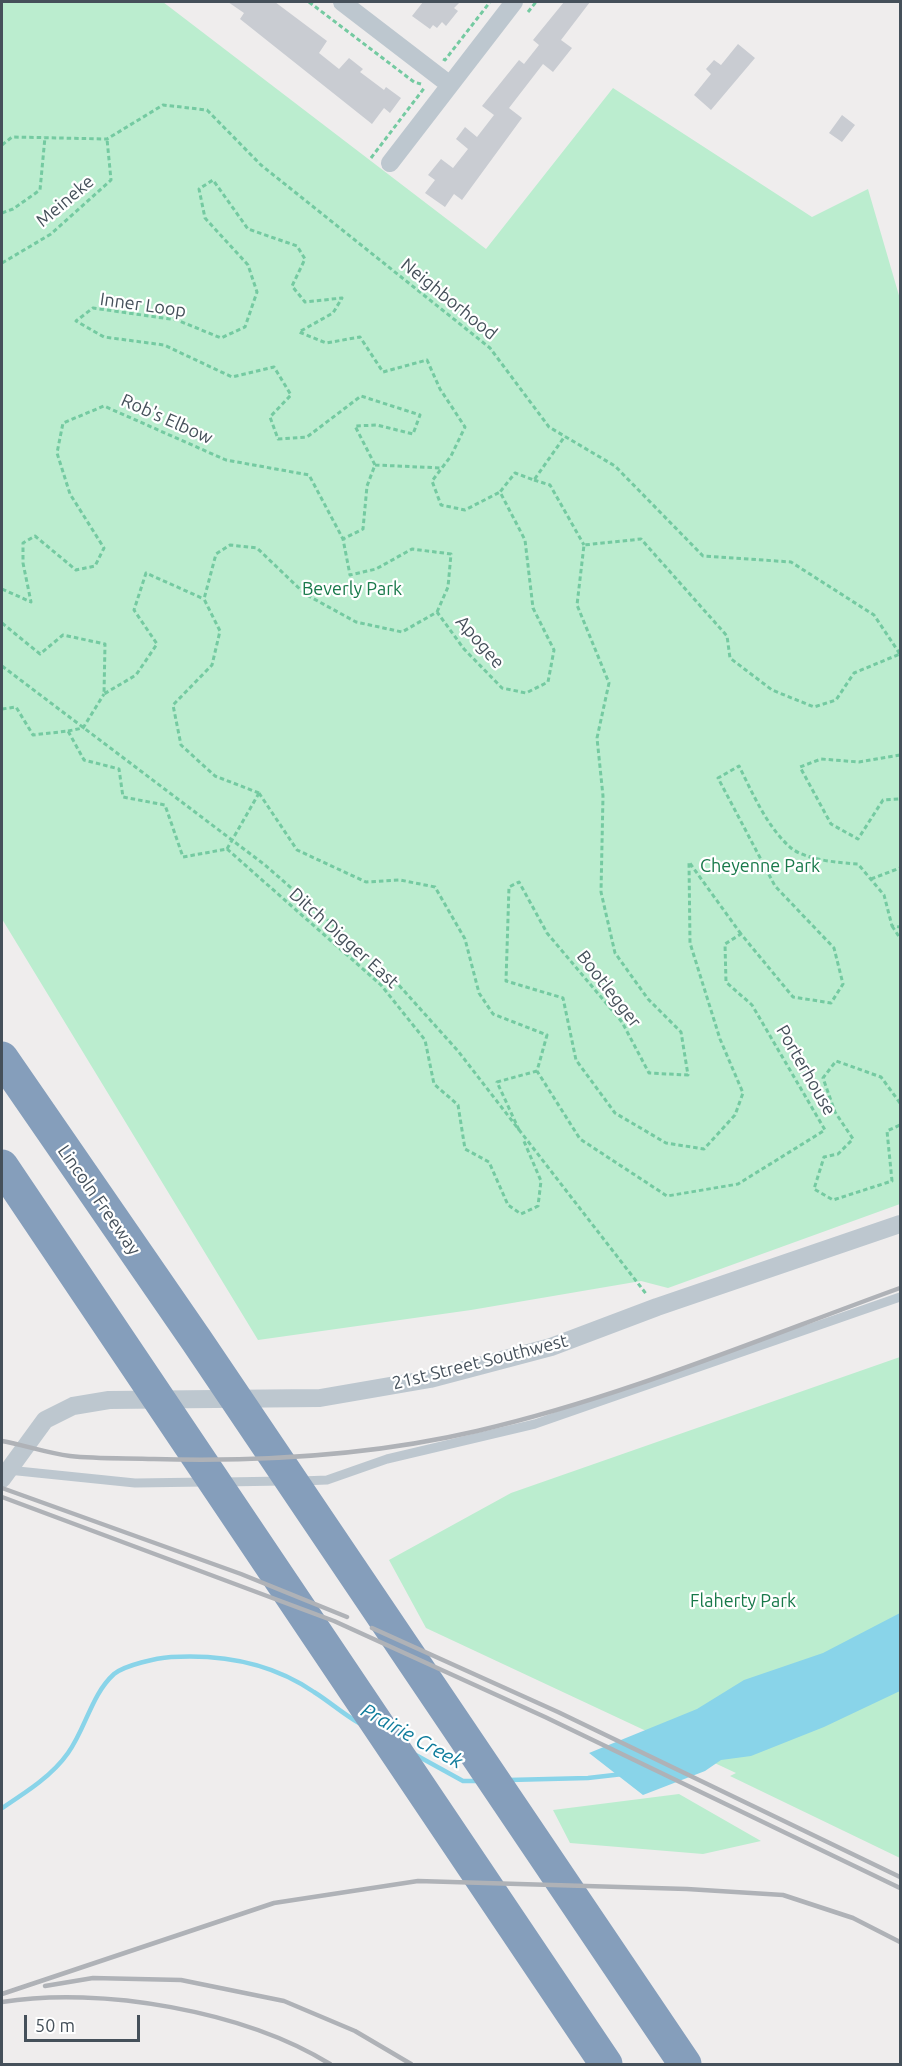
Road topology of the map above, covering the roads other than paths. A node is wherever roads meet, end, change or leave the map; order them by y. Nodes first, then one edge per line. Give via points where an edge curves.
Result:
1 (342, 2) edge
2 (514, 2) edge
3 (450, 85) junction
4 (390, 163) dead end
5 (2, 1059) edge
6 (2, 1166) edge
7 (900, 1224) edge
8 (900, 1298) edge
9 (5, 1474) edge
10 (606, 2064) edge
11 (685, 2064) edge

1 - 3 street
2 - 3 street
3 - 4 street
5 - 11 highway, Lincoln Freeway
6 - 10 highway
7 - 9 street, 21st Street Southwest via 540,1350 430,1379 331,1396 109,1400 73,1406 45,1420
8 - 9 lane via 535,1424 387,1458 327,1480 135,1483

